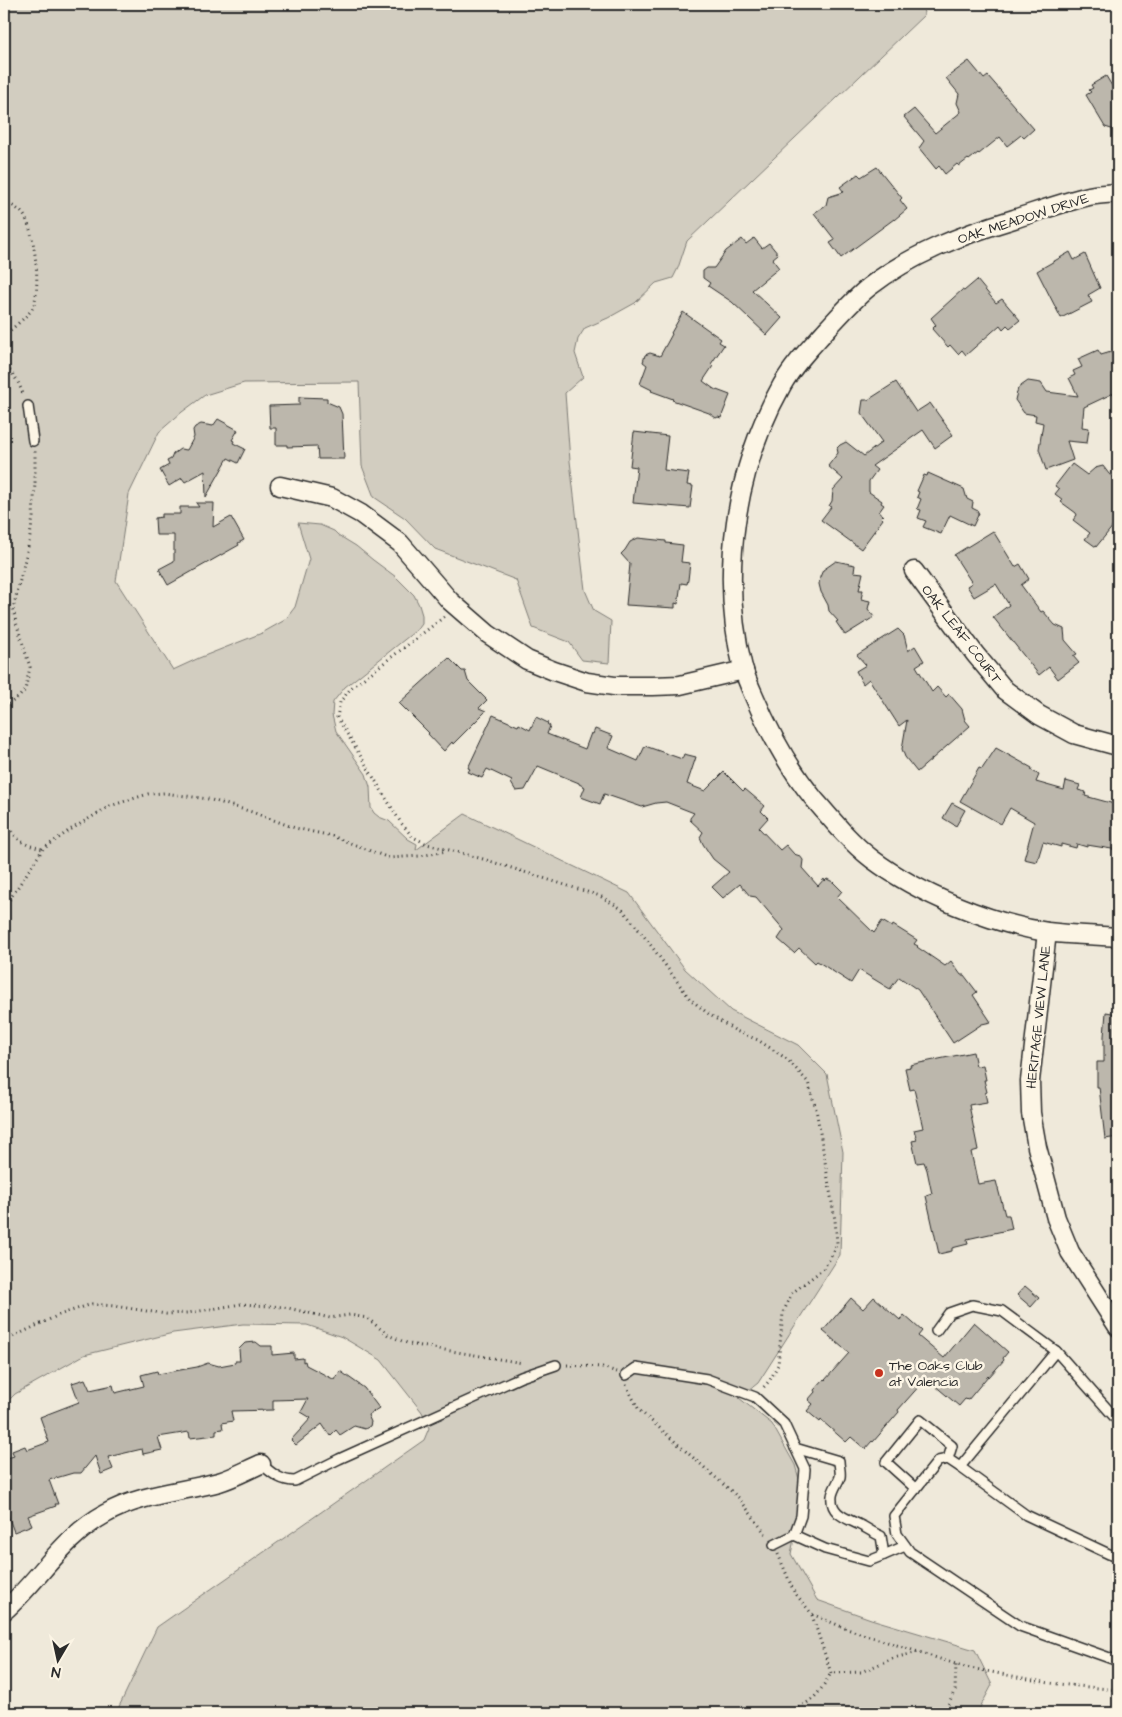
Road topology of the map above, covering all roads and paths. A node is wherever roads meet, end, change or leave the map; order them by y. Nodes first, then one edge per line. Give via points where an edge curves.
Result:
1 (1118, 193) edge
2 (4, 201) edge
3 (4, 336) edge
4 (4, 362) edge
5 (28, 406) joint
6 (33, 441) joint
7 (280, 486) dead end
8 (914, 571) dead end
9 (456, 607) junction
10 (744, 670) junction
11 (4, 706) edge
12 (1118, 746) edge
13 (4, 818) edge
14 (43, 849) junction
15 (450, 850) junction
16 (4, 908) edge
17 (1047, 932) junction
18 (1118, 937) edge
19 (1118, 1324) edge
20 (936, 1331) dead end
21 (4, 1341) edge
22 (1056, 1351) junction
23 (556, 1365) junction
24 (626, 1375) junction
25 (755, 1397) junction
26 (1118, 1420) edge
27 (795, 1448) junction
28 (948, 1458) junction
29 (261, 1464) joint
30 (960, 1467) junction
31 (916, 1489) junction
32 (794, 1535) junction
33 (774, 1545) junction
34 (905, 1546) junction
35 (884, 1555) junction
36 (1118, 1557) edge
37 (4, 1611) edge
38 (812, 1614) junction
39 (919, 1652) junction
40 (1118, 1662) edge
41 (956, 1664) junction
42 (831, 1673) junction
43 (1118, 1690) edge
44 (779, 1713) edge
45 (944, 1713) edge

1 - 10 street, OAK MEADOW DRIVE via 1090,195 989,226 904,264 869,287 803,355 783,383 761,428 747,467 739,507 733,546 732,601
2 - 3 path via 23,213 29,225 36,252 37,284 32,309
4 - 5 path via 18,382
5 - 6 lane
6 - 11 path via 36,482 33,517 14,609 30,667 25,690
7 - 9 street via 332,498 361,514 400,543
8 - 12 street, OAK LEAF COURT via 1005,690 1039,715 1074,734
9 - 10 street via 527,660 588,682 614,686 680,685
9 - 15 path via 351,688 340,702 337,717 400,823 413,837
10 - 17 street, OAK MEADOW DRIVE via 772,738 800,781 837,826 872,858 914,885 963,909
13 - 14 path via 14,836 26,846
14 - 15 path via 110,806 148,794 164,793 208,798 295,828 332,836 389,858
14 - 16 path
15 - 25 path via 600,896 622,909 690,998 710,1015 787,1059 808,1082 816,1109 836,1243 822,1270 792,1293 783,1313 778,1365
17 - 18 street, OAK MEADOW DRIVE
17 - 19 street, HERITAGE VIEW LANE via 1030,1081 1037,1147 1056,1218 1070,1252
20 - 22 lane via 949,1313 972,1305 1002,1311
21 - 23 path via 59,1315 92,1304 166,1314 250,1305 284,1307 330,1318 367,1318 388,1335 409,1344 515,1362
22 - 26 lane
22 - 30 lane
23 - 24 path via 602,1366
23 - 29 lane via 520,1376 295,1481 274,1476
24 - 25 lane via 636,1368 707,1379
24 - 33 path via 626,1386 639,1410 739,1498
25 - 27 lane via 784,1424
27 - 32 lane via 805,1469 801,1516
27 - 35 lane via 839,1461 840,1475 832,1494 833,1506 850,1522 881,1536
28 - 30 lane
28 - 31 lane via 938,1461
28 - 31 lane via 952,1446 920,1420 886,1462
29 - 37 street via 220,1482 140,1500 105,1514 65,1545
30 - 36 lane via 1026,1515
31 - 34 lane via 894,1516 897,1534
32 - 33 lane
32 - 35 lane via 825,1549 869,1561
33 - 38 path via 794,1592
34 - 35 lane
34 - 40 lane via 1020,1626
38 - 39 path
38 - 42 path
39 - 41 path
39 - 42 path via 893,1658 861,1672
41 - 43 path via 1048,1683
41 - 45 path via 955,1690
42 - 44 path via 820,1693 802,1706

